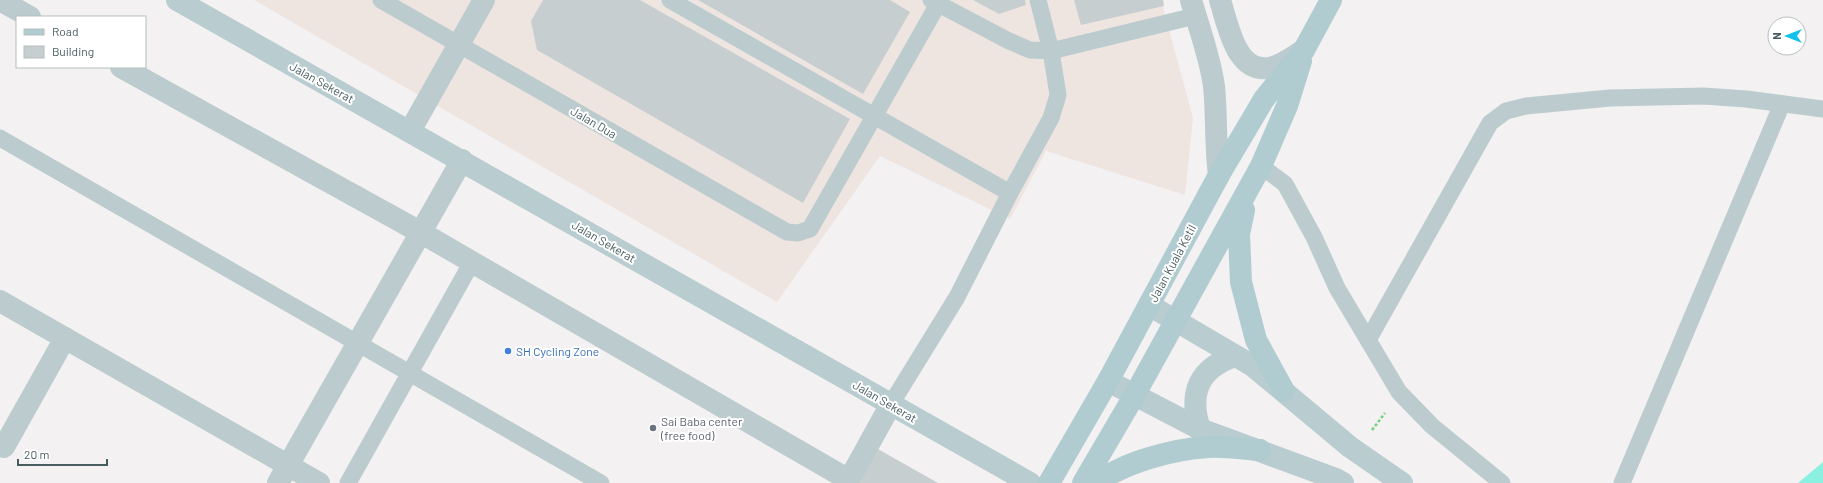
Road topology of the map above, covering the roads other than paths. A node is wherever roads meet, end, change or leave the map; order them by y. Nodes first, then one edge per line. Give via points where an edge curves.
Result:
1 (0, 0) edge
2 (177, 0) edge
3 (381, 0) edge
4 (484, 0) edge
5 (670, 0) edge
6 (1038, 0) edge
7 (1220, 0) edge
8 (1331, 0) edge
9 (934, 2) edge
10 (1193, 8) edge
11 (28, 16) edge
12 (459, 45) junction
13 (1304, 50) junction
14 (1051, 51) junction
15 (123, 68) edge
16 (1782, 104) junction
17 (1823, 109) edge
18 (873, 116) junction
19 (410, 131) junction
20 (0, 138) edge
21 (462, 160) junction
22 (1261, 166) junction
23 (1219, 175) junction
24 (1248, 191) junction
25 (1010, 193) junction
26 (420, 232) junction
27 (472, 262) junction
28 (0, 301) edge
29 (1149, 305) junction
30 (1176, 322) junction
31 (64, 338) junction
32 (1368, 340) junction
33 (357, 343) junction
34 (1235, 356) junction
35 (410, 373) junction
36 (1108, 381) junction
37 (1284, 392) junction
38 (1134, 396) junction
39 (891, 404) junction
40 (1200, 429) junction
41 (1, 450) edge
42 (1260, 450) junction
43 (283, 474) edge
44 (848, 482) edge
45 (1337, 482) edge
46 (319, 483) edge
47 (348, 483) edge
48 (601, 483) edge
49 (1030, 483) edge
50 (1049, 483) edge
51 (1083, 483) edge
52 (1097, 483) edge
53 (1402, 483) edge
54 (1502, 483) edge
55 (1622, 483) edge

1 - 11 street
2 - 19 street, Jalan Sekerat
3 - 12 lane, Jalan Dua
4 - 12 street
5 - 18 lane
6 - 14 lane
7 - 13 street via 1233,40 1244,60 1251,65 1258,68 1274,66
8 - 13 main road, Jalan Kuala Ketil
9 - 14 lane via 1030,50
9 - 18 lane
10 - 14 lane
10 - 23 street via 1214,84
12 - 18 lane, Jalan Dua via 787,232 798,233 810,229
12 - 19 street
13 - 22 main road, Jalan Kuala Ketil via 1287,106
13 - 23 main road, Jalan Kuala Ketil via 1264,99
14 - 25 lane via 1058,95 1051,118
15 - 26 street
16 - 17 lane
16 - 32 lane via 1704,96 1659,96 1526,106 1506,111 1490,123
16 - 55 lane
18 - 25 lane
19 - 21 street, Jalan Sekerat
20 - 33 lane
21 - 26 street
21 - 39 street, Jalan Sekerat
22 - 24 main road, Jalan Kuala Ketil
22 - 32 lane via 1285,184 1338,288
23 - 29 main road, Jalan Kuala Ketil
24 - 30 main road, Jalan Kuala Ketil
24 - 37 main road via 1239,234 1241,282 1256,340
25 - 39 lane via 957,297
26 - 27 street
26 - 33 street
27 - 35 lane
27 - 44 street
28 - 31 street
29 - 30 street
29 - 36 main road, Jalan Kuala Ketil
30 - 34 street
30 - 38 main road, Jalan Kuala Ketil
31 - 41 street
31 - 43 street
32 - 54 lane via 1399,392 1432,426
33 - 35 lane
33 - 43 street
34 - 37 street via 1253,366
34 - 40 street via 1220,361 1208,370 1199,383 1194,398 1195,414
35 - 47 lane
35 - 48 lane
36 - 38 street
36 - 50 main road, Jalan Kuala Ketil
37 - 53 street via 1350,447
38 - 40 street
38 - 51 main road, Jalan Kuala Ketil
39 - 44 street
39 - 49 street, Jalan Sekerat
40 - 42 street
42 - 45 street
42 - 52 main road via 1208,447 1157,456 1108,475
43 - 46 street

